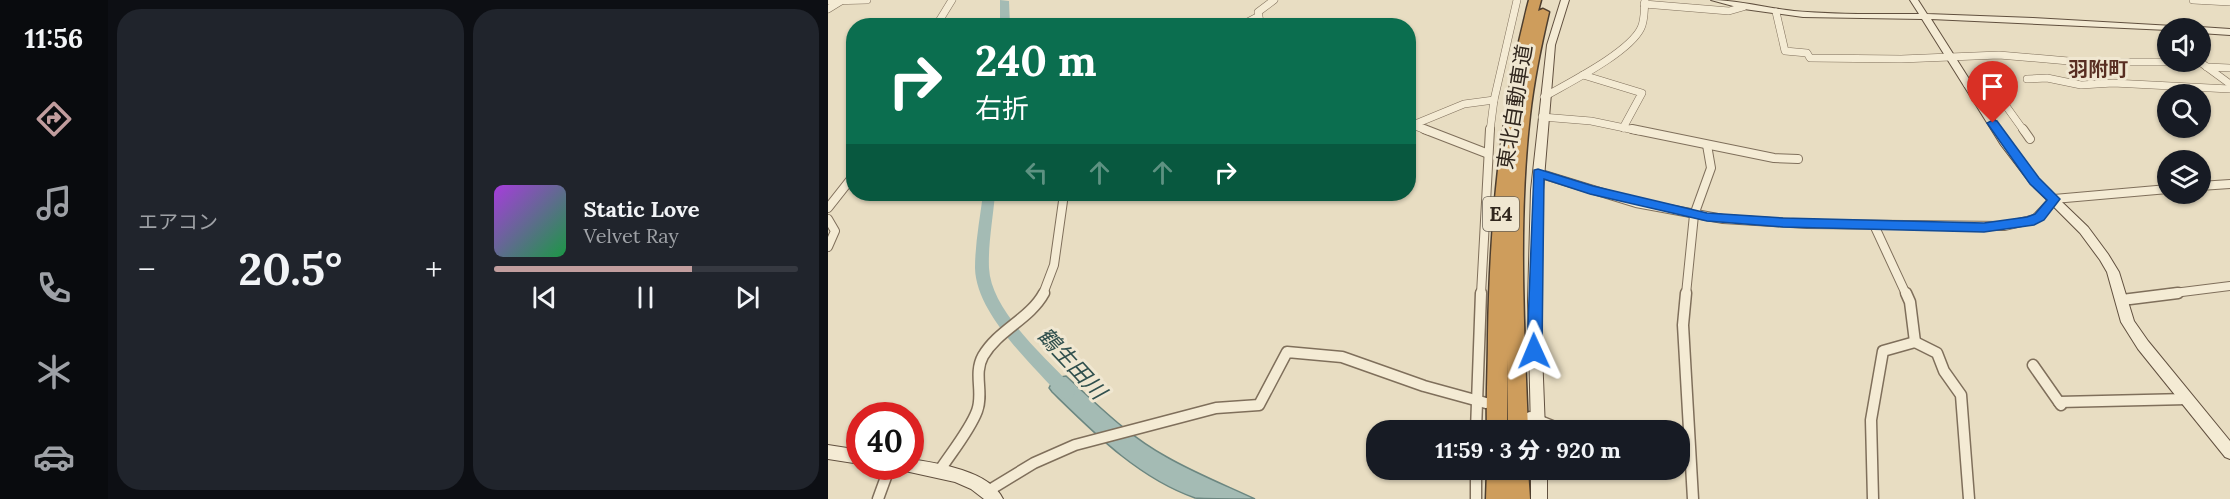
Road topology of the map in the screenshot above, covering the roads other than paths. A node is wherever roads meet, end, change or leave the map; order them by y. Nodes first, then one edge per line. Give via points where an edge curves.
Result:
1 (867, 0) edge
2 (952, 0) edge
3 (1274, 0) edge
4 (1517, 0) edge
5 (1535, 0) edge
6 (1546, 0) edge
7 (1564, 0) edge
8 (1715, 0) edge
9 (1914, 0) edge
10 (2193, 0) edge
11 (828, 1) edge
12 (841, 1) edge
13 (1645, 2) edge
14 (2230, 2) edge
15 (1743, 7) junction
16 (828, 9) edge
17 (1776, 12) junction
18 (1257, 17) edge
19 (1925, 17) junction
20 (941, 18) edge
21 (2157, 28) edge
22 (2211, 31) edge
23 (2230, 32) edge
24 (1950, 57) junction
25 (2157, 62) edge
26 (2211, 67) edge
27 (2230, 68) edge
28 (2211, 70) edge
29 (1582, 75) junction
30 (2027, 79) dead end
31 (1967, 84) junction
32 (2230, 84) edge
33 (2230, 89) edge
34 (1544, 97) junction
35 (1494, 100) junction
36 (1542, 117) junction
37 (1416, 123) edge
38 (1416, 127) edge
39 (1623, 128) junction
40 (2030, 139) dead end
41 (1707, 145) junction
42 (1486, 153) junction
43 (1798, 159) dead end
44 (1538, 173) junction
45 (2230, 184) edge
46 (846, 185) edge
47 (2211, 185) edge
48 (2157, 190) edge
49 (2054, 199) junction
50 (1063, 201) edge
51 (828, 208) edge
52 (1694, 215) junction
53 (828, 219) edge
54 (1874, 225) junction
55 (828, 247) edge
56 (2230, 286) edge
57 (2122, 300) junction
58 (1915, 342) junction
59 (2033, 365) dead end
60 (2187, 399) junction
61 (1481, 402) junction
62 (1478, 420) edge
63 (1497, 420) edge
64 (1518, 420) edge
65 (1535, 420) edge
66 (1684, 420) edge
67 (828, 452) edge
68 (2230, 452) edge
69 (846, 455) edge
70 (924, 468) edge
71 (940, 470) junction
72 (885, 480) edge
73 (1476, 480) edge
74 (1497, 480) edge
75 (1518, 480) edge
76 (1539, 480) edge
77 (1689, 480) edge
78 (991, 495) edge
79 (878, 499) edge
80 (1476, 499) edge
81 (1497, 499) edge
82 (1519, 499) edge
83 (1539, 499) edge
84 (1693, 499) edge
85 (1873, 499) edge
86 (1969, 499) edge

1 - 12 street
2 - 20 street
3 - 18 street via 1260,8
4 - 35 street
5 - 63 highway, 東北自動車道 / E4 via 1514,88 1502,198
6 - 64 highway, 東北自動車道 / E4 via 1530,72 1520,150 1516,252
7 - 34 street via 1551,45
8 - 15 street
9 - 19 street
10 - 14 street
11 - 12 street
12 - 16 street
13 - 15 street via 1729,11
13 - 29 street via 1640,30
15 - 17 street
17 - 19 street
17 - 24 street via 1785,51 1807,52 1810,58
19 - 21 street via 2039,19
19 - 24 street
22 - 23 street
24 - 25 street via 1999,55 2080,62
24 - 31 street
26 - 27 street
28 - 32 street
29 - 34 street
29 - 39 street via 1642,93
30 - 33 street via 2043,76 2083,85
31 - 40 street via 1991,85
31 - 49 street via 2024,168
34 - 36 street
35 - 37 street via 1464,104
35 - 42 street
36 - 39 street
36 - 44 street
38 - 42 street
39 - 41 street
41 - 43 street
41 - 52 street via 1710,177
42 - 61 street
44 - 52 street
44 - 65 street
45 - 47 street
46 - 51 street
48 - 49 street
49 - 54 street via 2039,217 2030,221 1984,227
49 - 57 street via 2097,246 2113,272
50 - 71 street via 1048,287 988,348 978,368 979,404 973,421
52 - 54 street
52 - 66 street via 1683,325
53 - 55 street via 835,231
54 - 58 street via 1910,302
56 - 57 street
57 - 60 street via 2134,332
58 - 85 street via 1883,351 1870,420
58 - 86 street via 1937,353 1944,371 1962,395
59 - 60 street via 2061,404
60 - 68 street
61 - 62 street
61 - 78 street via 1342,357 1287,352 1259,405 1216,408 1052,454
67 - 69 street
70 - 71 street
71 - 78 street via 959,475
72 - 79 street
73 - 80 street
74 - 81 highway
75 - 82 highway
76 - 83 street
77 - 84 street

